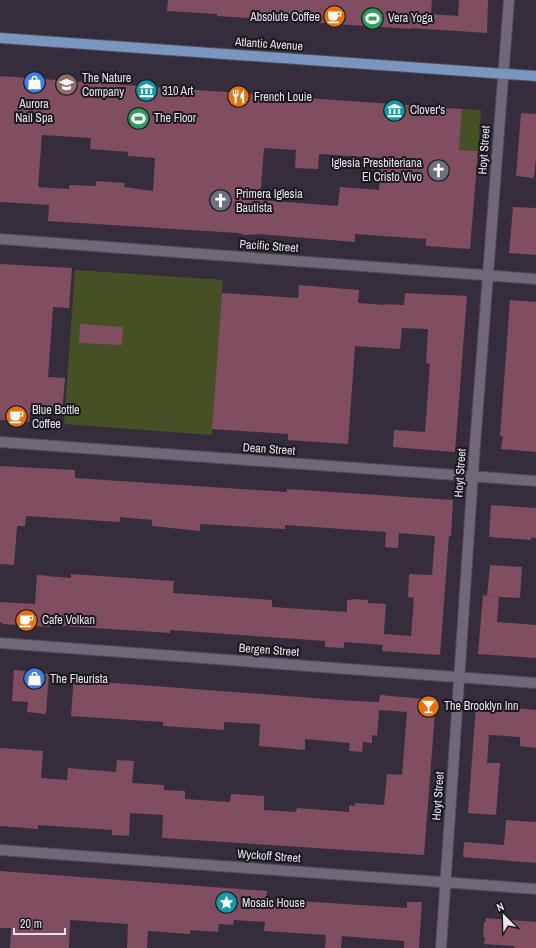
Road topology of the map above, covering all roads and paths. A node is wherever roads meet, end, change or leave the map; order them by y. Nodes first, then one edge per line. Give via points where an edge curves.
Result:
1 (509, 0) edge
2 (0, 38) edge
3 (503, 73) junction
4 (536, 76) edge
5 (0, 239) edge
6 (488, 275) junction
7 (536, 279) edge
8 (0, 442) edge
9 (473, 477) junction
10 (536, 481) edge
11 (0, 644) edge
12 (460, 677) junction
13 (536, 683) edge
14 (0, 850) edge
15 (445, 882) junction
16 (536, 889) edge
17 (441, 948) edge

1 - 3 street, Hoyt Street
2 - 3 main road, Atlantic Avenue
3 - 4 main road, Atlantic Avenue
3 - 6 street, Hoyt Street
5 - 6 street, Pacific Street
6 - 7 street, Pacific Street
6 - 9 street, Hoyt Street
8 - 9 street, Dean Street
9 - 10 street, Dean Street
9 - 12 street, Hoyt Street
11 - 12 street, Bergen Street
12 - 13 street, Bergen Street
12 - 15 street, Hoyt Street
14 - 15 street, Wyckoff Street
15 - 16 street, Wyckoff Street
15 - 17 street, Hoyt Street

